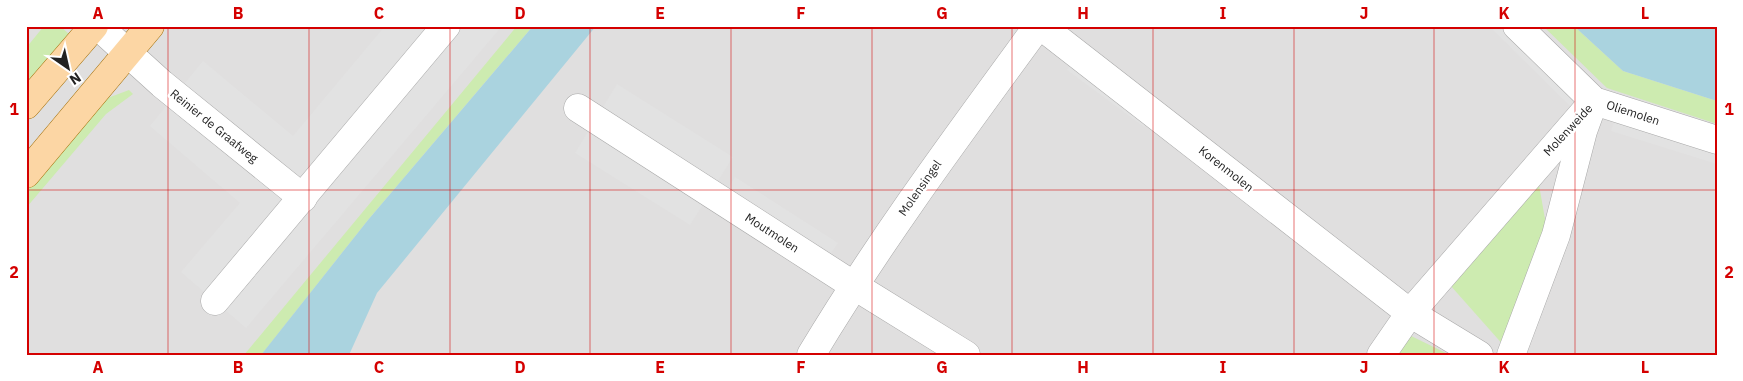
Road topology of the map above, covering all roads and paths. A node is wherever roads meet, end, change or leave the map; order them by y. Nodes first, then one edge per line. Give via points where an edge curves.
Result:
1 (94, 26) edge
2 (98, 26) edge
3 (150, 26) edge
4 (446, 26) edge
5 (1039, 26) edge
6 (1516, 26) edge
7 (127, 52) junction
8 (1594, 101) junction
9 (26, 105) edge
10 (578, 108) dead end
11 (1717, 140) edge
12 (26, 174) edge
13 (303, 198) junction
14 (853, 285) junction
15 (215, 301) dead end
16 (1410, 313) junction
17 (811, 355) edge
18 (966, 355) edge
19 (1381, 355) edge
20 (1479, 355) edge
21 (1511, 355) edge

1 - 9 main road
2 - 7 street, Reinier de Graafweg
3 - 7 main road
4 - 13 street
5 - 14 street, Molensingel via 930,173
5 - 16 street, Korenmolen
6 - 8 street, Oliemolen
7 - 12 main road
7 - 13 street, Reinier de Graafweg
8 - 11 street, Oliemolen
8 - 16 street, Molenweide
8 - 21 street, Molenweide via 1556,234
10 - 14 street, Moutmolen
13 - 15 street
14 - 17 street, Molensingel
14 - 18 street, Moutmolen
16 - 19 street, Molenweide
16 - 20 street

